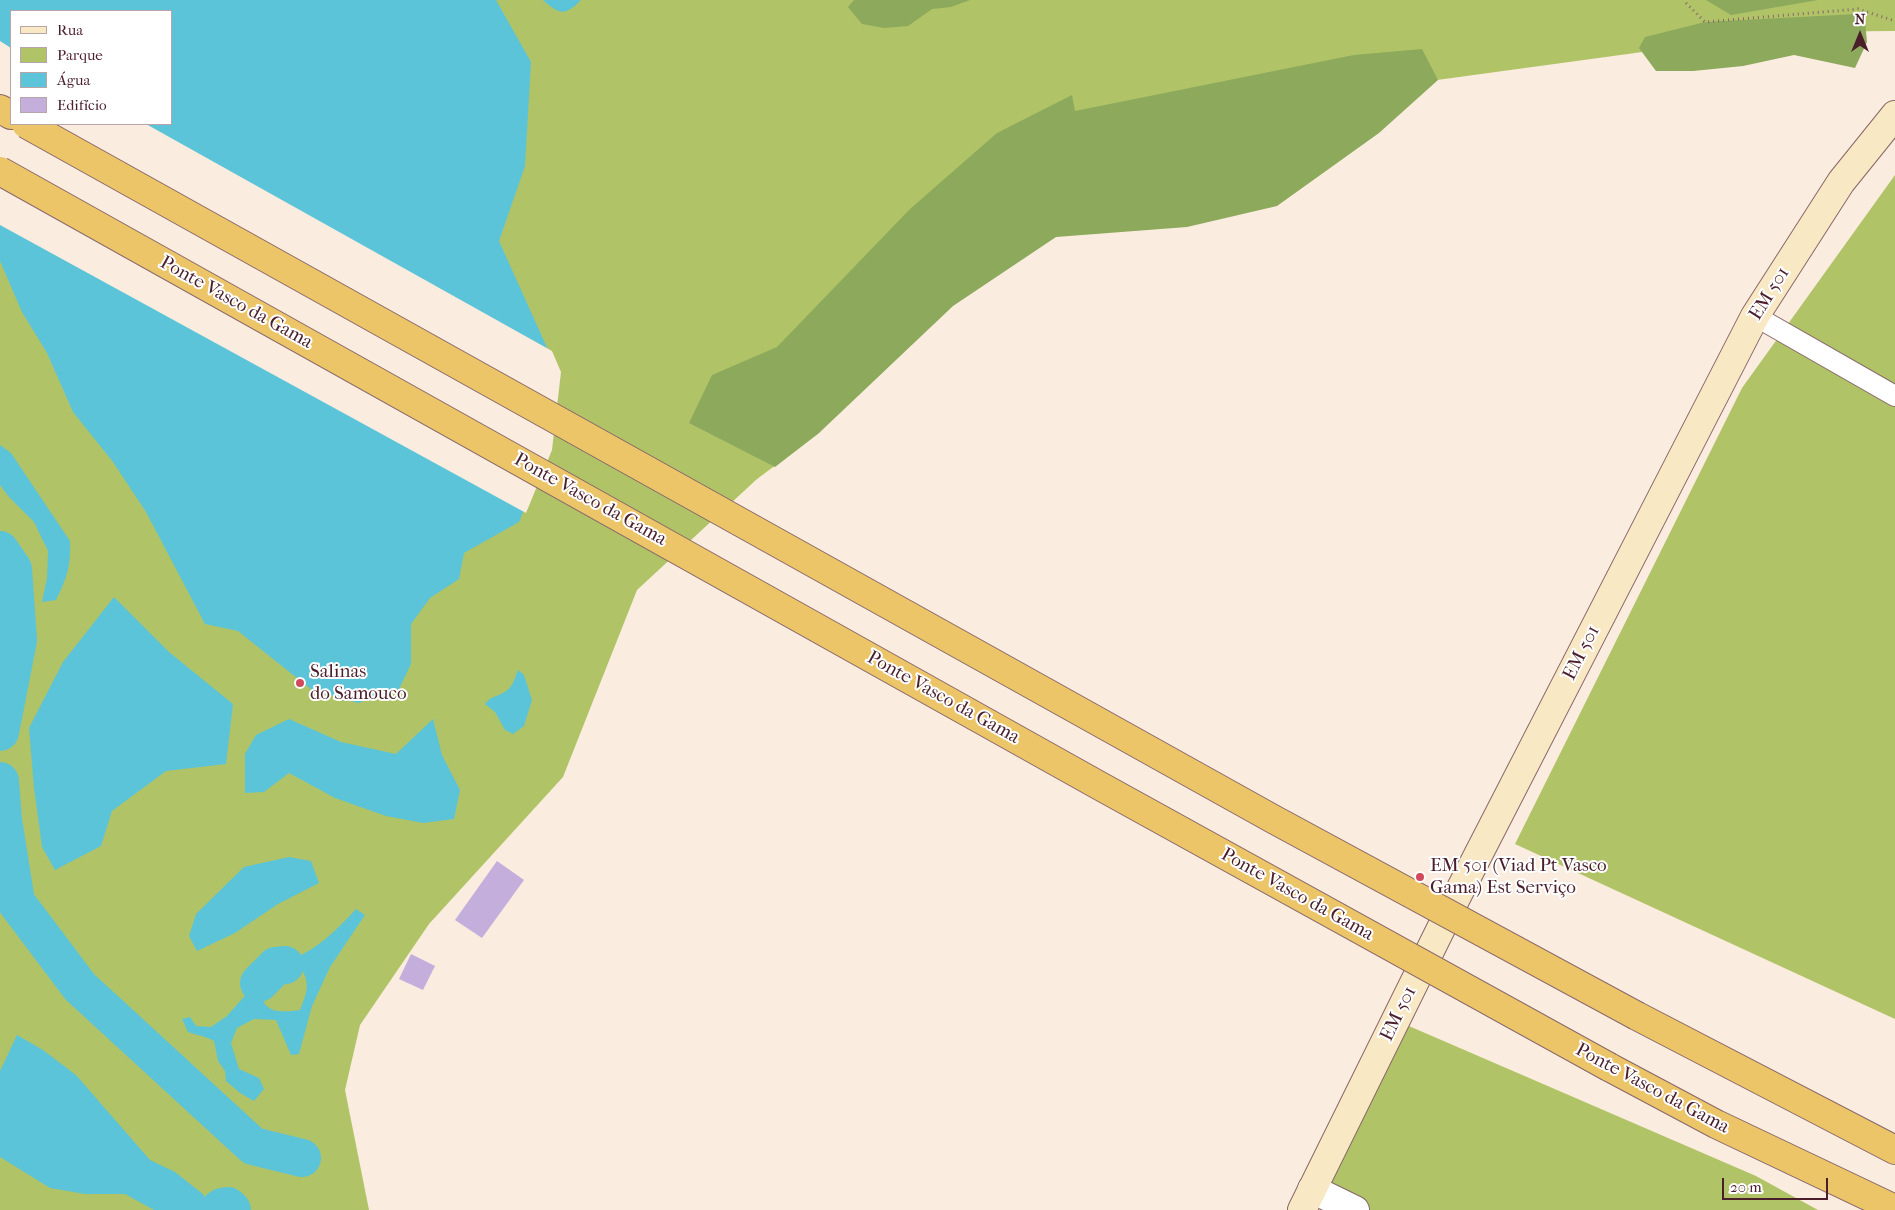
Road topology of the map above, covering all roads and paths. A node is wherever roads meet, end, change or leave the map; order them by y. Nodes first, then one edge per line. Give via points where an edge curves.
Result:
1 (1686, 3) dead end
2 (1895, 21) edge
3 (1895, 115) edge
4 (28, 125) edge
5 (0, 171) edge
6 (1755, 316) junction
7 (1895, 396) edge
8 (1895, 1150) edge
9 (1307, 1200) edge
10 (1895, 1209) edge
11 (1355, 1210) edge

1 - 2 path via 1705,22 1858,9
3 - 6 main road, EM 501 / EM 501 via 1841,182
4 - 8 highway, bridge via 1265,814 1637,1016
5 - 10 highway, Ponte Vasco da Gama, bridge via 1609,1067 1716,1124
6 - 7 lane
6 - 9 main road, EM 501 / EM 501 via 1453,905
9 - 11 street

